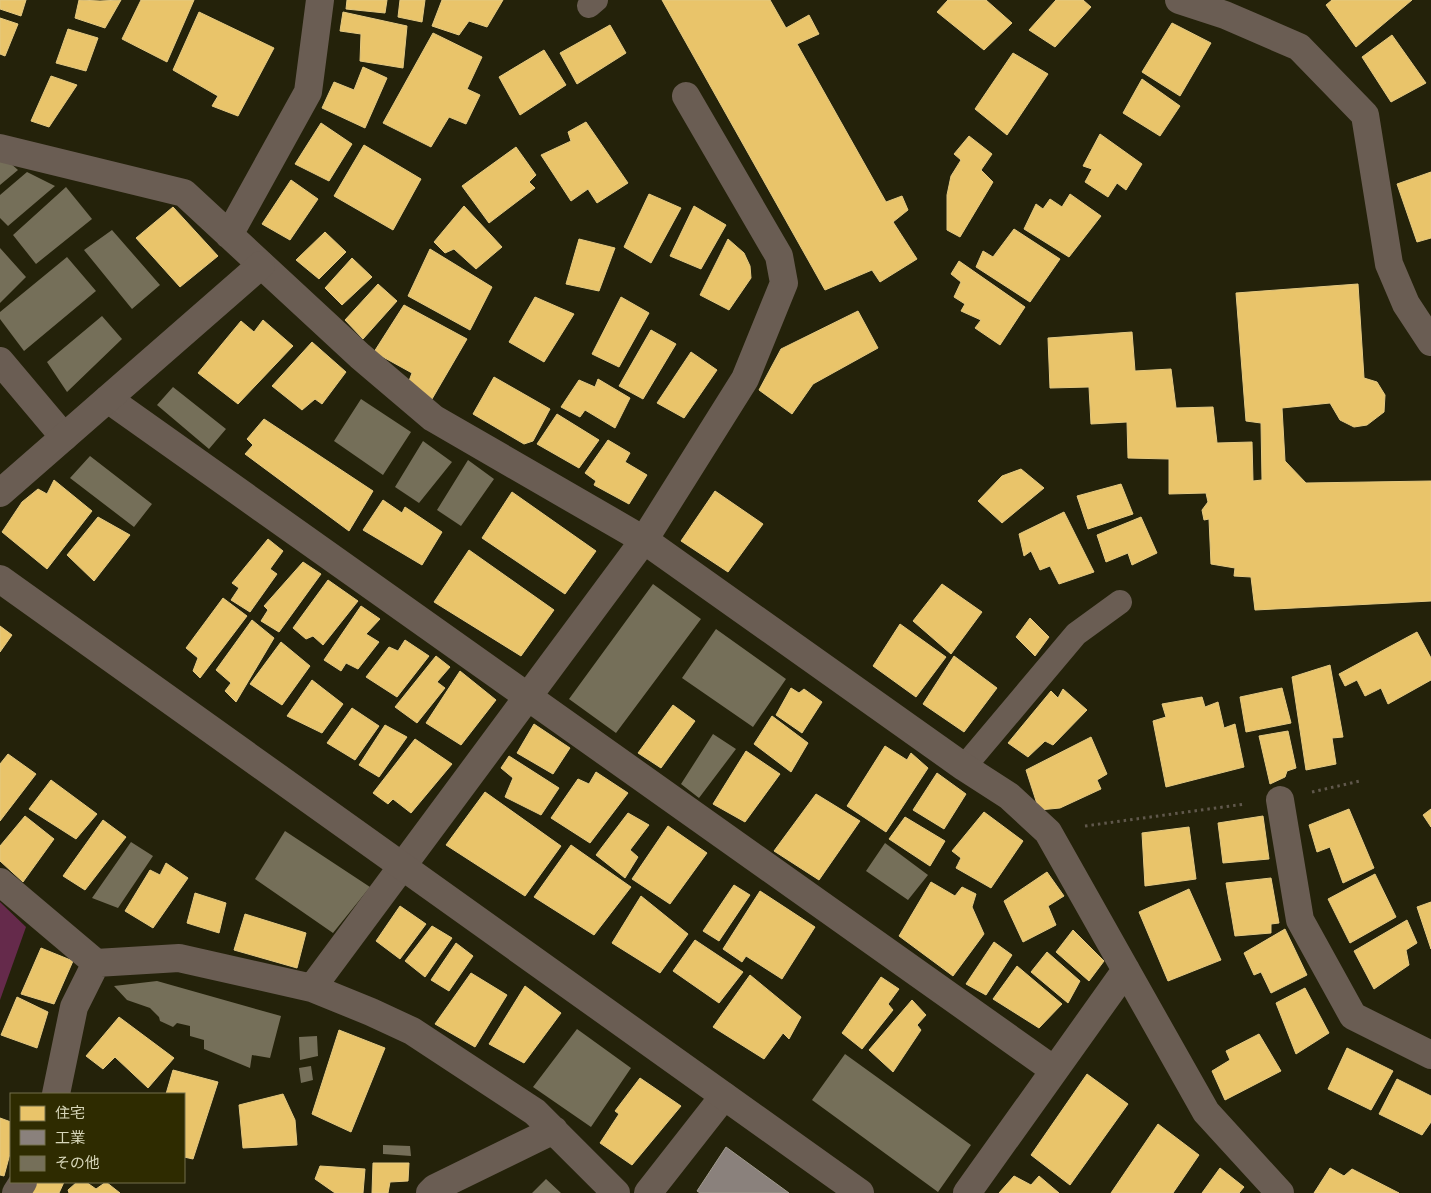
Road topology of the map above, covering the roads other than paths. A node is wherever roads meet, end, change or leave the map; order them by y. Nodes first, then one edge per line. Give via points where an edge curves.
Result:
1 (320, 0) edge
2 (1179, 0) edge
3 (686, 96) dead end
4 (0, 148) edge
5 (229, 235) junction
6 (261, 265) junction
7 (1431, 342) edge
8 (0, 361) edge
9 (108, 399) junction
10 (64, 437) junction
11 (0, 493) edge
12 (644, 540) junction
13 (0, 579) edge
14 (1120, 602) dead end
15 (528, 697) junction
16 (964, 767) junction
17 (1280, 800) road end
18 (403, 866) junction
19 (0, 882) edge
20 (96, 963) junction
21 (1126, 970) junction
22 (312, 988) junction
23 (1431, 1055) edge
24 (1054, 1070) junction
25 (56, 1093) edge
26 (724, 1096) junction
27 (554, 1130) junction
28 (430, 1193) edge
29 (616, 1193) edge
30 (648, 1193) edge
31 (860, 1193) edge
32 (967, 1193) edge
33 (1280, 1193) edge

1 - 5 street via 308,92
2 - 7 street via 1299,46 1364,116 1389,264 1406,304
3 - 12 street via 779,256 784,284 745,378
4 - 5 street via 184,193
5 - 6 street
6 - 9 street
6 - 12 street via 433,418
8 - 10 street
9 - 10 street
9 - 15 street
10 - 11 street
12 - 15 street
12 - 16 street
13 - 18 street
14 - 16 lane via 1076,634
15 - 18 street
15 - 24 street
16 - 21 street via 1009,796 1048,832
17 - 23 street via 1300,920 1353,1016
18 - 22 street
18 - 26 street
19 - 20 street
20 - 22 street via 179,958
20 - 25 street via 74,1007
21 - 24 street
21 - 33 street via 1206,1112
22 - 27 street via 412,1031 535,1112
24 - 32 street
26 - 30 street
26 - 31 street
27 - 28 street
27 - 29 street

